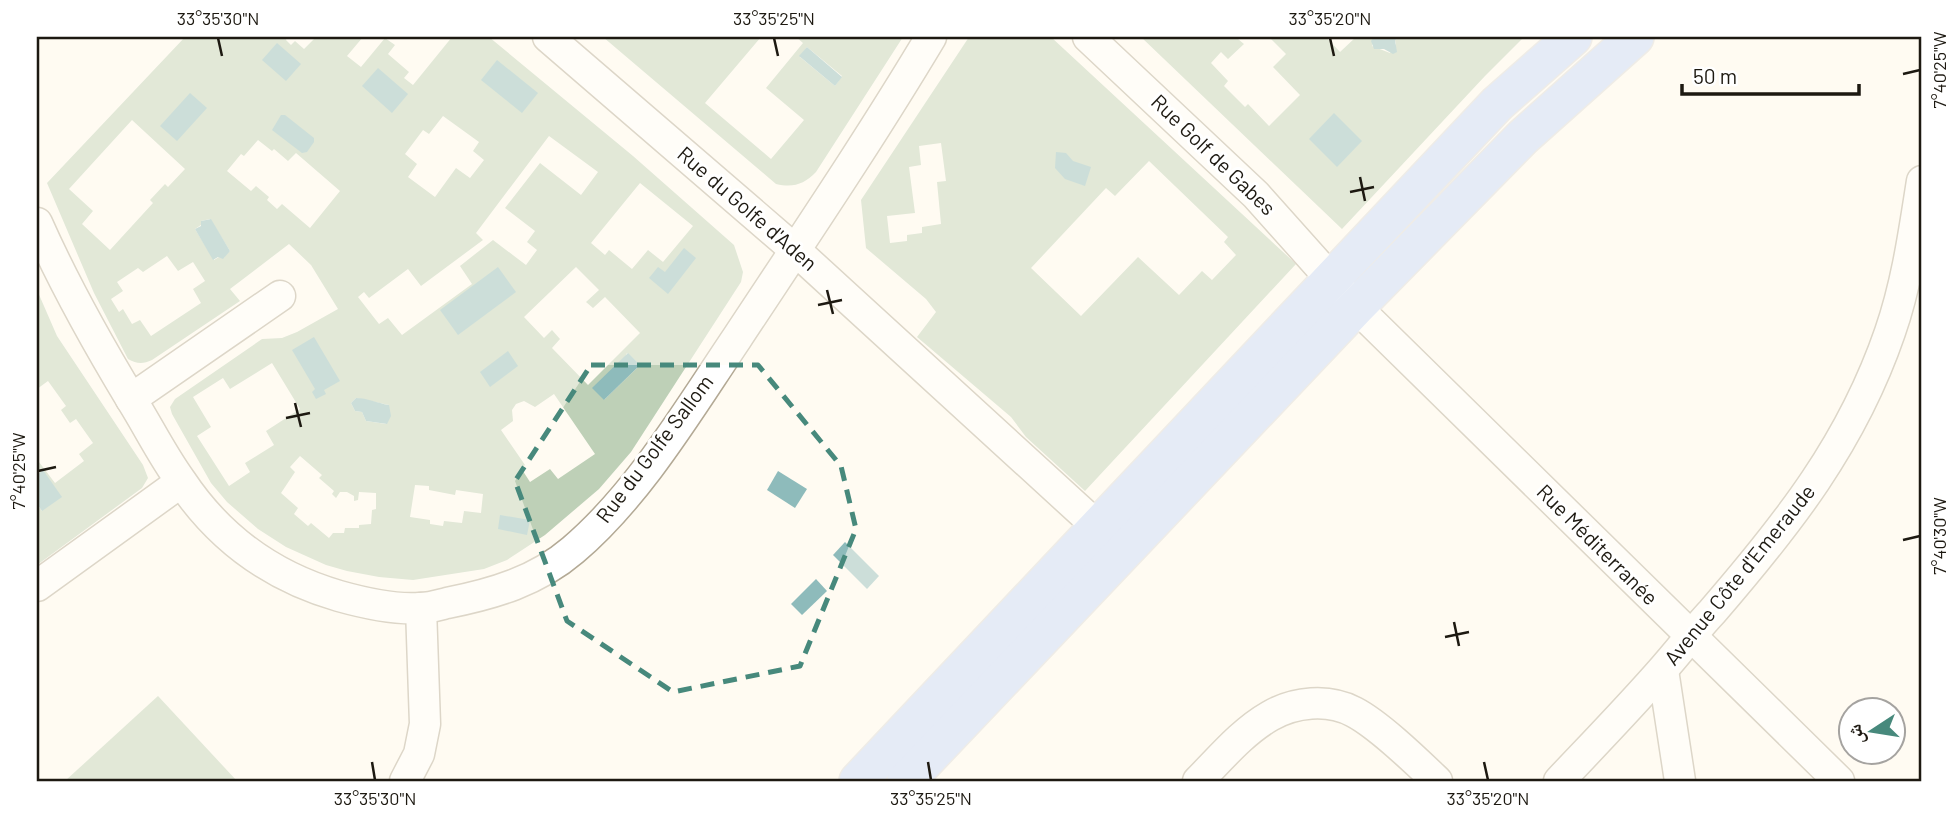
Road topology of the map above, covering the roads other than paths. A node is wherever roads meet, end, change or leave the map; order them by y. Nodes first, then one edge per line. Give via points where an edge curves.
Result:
1 (548, 37) edge
2 (931, 37) edge
3 (1088, 37) edge
4 (1573, 37) edge
5 (1635, 37) edge
6 (1922, 181) edge
7 (37, 223) edge
8 (794, 249) junction
9 (1333, 278) junction
10 (280, 296) dead end
11 (1356, 307) junction
12 (1910, 307) edge
13 (131, 399) junction
14 (181, 482) junction
15 (1098, 527) junction
16 (37, 586) edge
17 (421, 608) junction
18 (1691, 637) junction
19 (1663, 670) junction
20 (405, 781) edge
21 (858, 781) edge
22 (906, 781) edge
23 (1198, 781) edge
24 (1437, 781) edge
25 (1559, 781) edge
26 (1680, 781) edge
27 (1839, 781) edge

1 - 8 street, Rue du Golfe d'Aden
2 - 8 street, Rue du Golfe Sallom
3 - 9 street, Rue Golf de Gabes via 1256,195
4 - 9 main road via 1497,104
5 - 11 main road via 1523,137
6 - 12 street, Avenue Côte d'Emeraude
7 - 13 street, Rue du Golfe Sallom via 84,321
8 - 15 street, Rue du Golfe d'Aden
8 - 17 street, Rue du Golfe Sallom via 674,430 622,498 573,550 540,573 500,590
9 - 11 street, Rue Golf de Gabes
9 - 15 main road
10 - 13 street
11 - 18 street, Rue Méditerranée
11 - 22 main road
12 - 18 street, Avenue Côte d'Emeraude via 1821,475 1775,538
13 - 14 street, Rue du Golfe Sallom
14 - 16 street
14 - 17 street, Rue du Golfe Sallom via 233,541 283,575 346,598
15 - 21 main road
17 - 20 street via 425,724 419,754
18 - 19 street, Avenue Côte d'Emeraude
18 - 27 street, Rue Méditerranée
19 - 25 street, Avenue Côte d'Emeraude
19 - 26 street
23 - 24 street via 1254,726 1288,708 1318,703 1353,711

